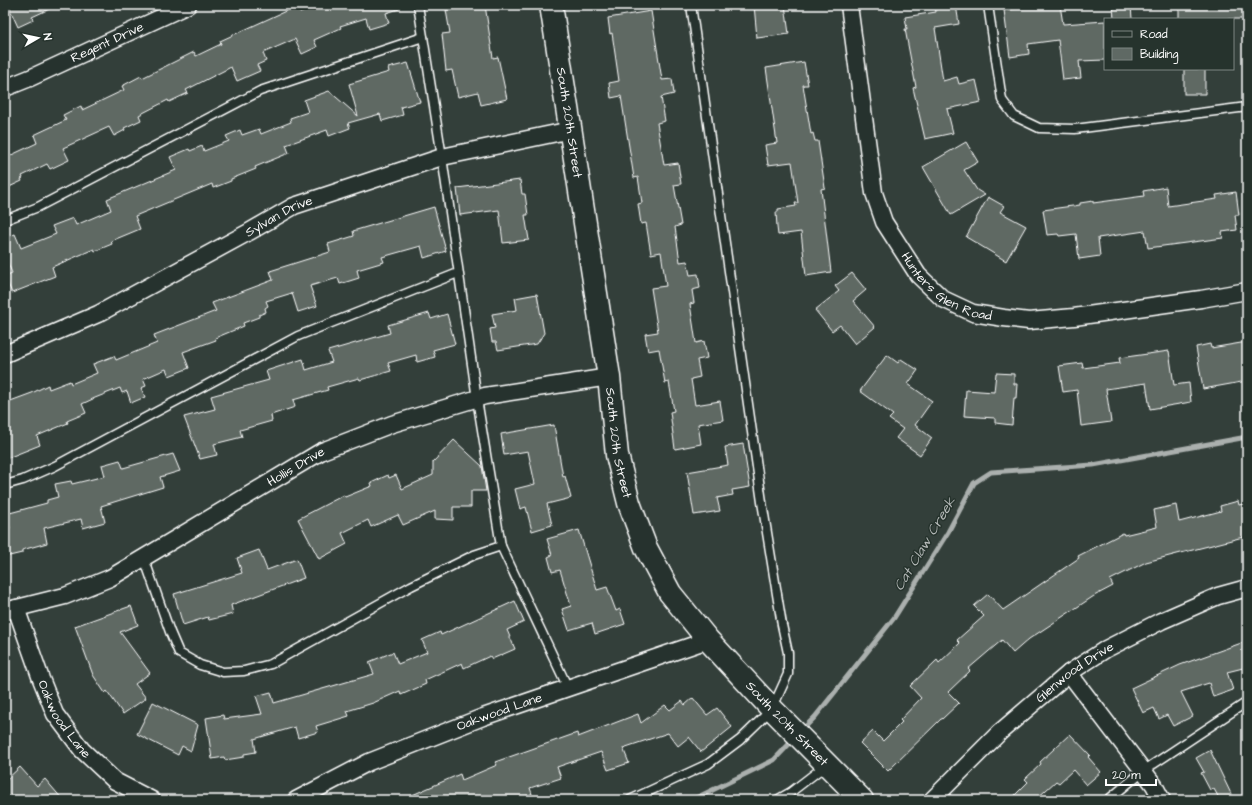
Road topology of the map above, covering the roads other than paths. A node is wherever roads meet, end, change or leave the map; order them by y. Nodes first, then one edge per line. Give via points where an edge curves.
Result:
1 (188, 5) edge
2 (418, 5) edge
3 (551, 5) edge
4 (691, 5) edge
5 (849, 5) edge
6 (988, 5) edge
7 (423, 37) junction
8 (5, 88) edge
9 (1247, 107) edge
10 (572, 130) junction
11 (442, 157) junction
12 (5, 220) edge
13 (458, 273) junction
14 (1247, 291) edge
15 (5, 354) edge
16 (609, 377) junction
17 (477, 399) junction
18 (5, 485) edge
19 (501, 546) junction
20 (144, 558) junction
21 (1247, 588) edge
22 (10, 610) edge
23 (708, 640) junction
24 (1069, 673) junction
25 (568, 688) junction
26 (1247, 702) edge
27 (778, 715) junction
28 (827, 765) junction
29 (1143, 771) junction
30 (152, 800) edge
31 (296, 800) edge
32 (630, 800) edge
33 (777, 800) edge
34 (862, 800) edge
35 (932, 800) edge
36 (1108, 800) edge
37 (1162, 800) edge

1 - 8 street, Regent Drive
2 - 7 lane
3 - 10 street, South 20th Street
4 - 27 lane via 762,502 788,653 788,674
5 - 14 street, Hunters Glen Road via 874,192 884,222 918,275 943,299 973,313 1029,321 1074,317
6 - 9 lane via 1002,100 1014,116 1039,128 1075,128
7 - 11 lane
7 - 12 lane via 260,91 38,206
10 - 11 street, Sylvan Drive
10 - 16 street, South 20th Street
11 - 13 lane
11 - 15 street, Sylvan Drive via 294,206 98,314
13 - 17 lane
13 - 18 lane via 298,336 55,466
16 - 17 street, Hollis Drive
16 - 23 street, South 20th Street via 617,455 629,503 644,541 670,593
17 - 19 lane
17 - 20 street, Hollis Drive via 392,424 322,451
19 - 20 lane via 474,555 411,586 270,664 222,672 200,665 179,653
19 - 25 lane
20 - 22 street, Hollis Drive via 110,578 65,596
21 - 24 street, Glenwood Drive via 1218,596 1161,621 1106,649
22 - 30 street, Oakwood Lane via 55,714 82,750 115,781
23 - 25 street, Oakwood Lane
23 - 27 street, South 20th Street
24 - 29 street
24 - 35 street, Glenwood Drive via 1000,732
25 - 31 street, Oakwood Lane via 483,717 370,762
26 - 29 lane
27 - 28 street, South 20th Street
27 - 32 lane via 708,764
28 - 33 lane
28 - 34 street, South 20th Street
29 - 36 lane
29 - 37 street

